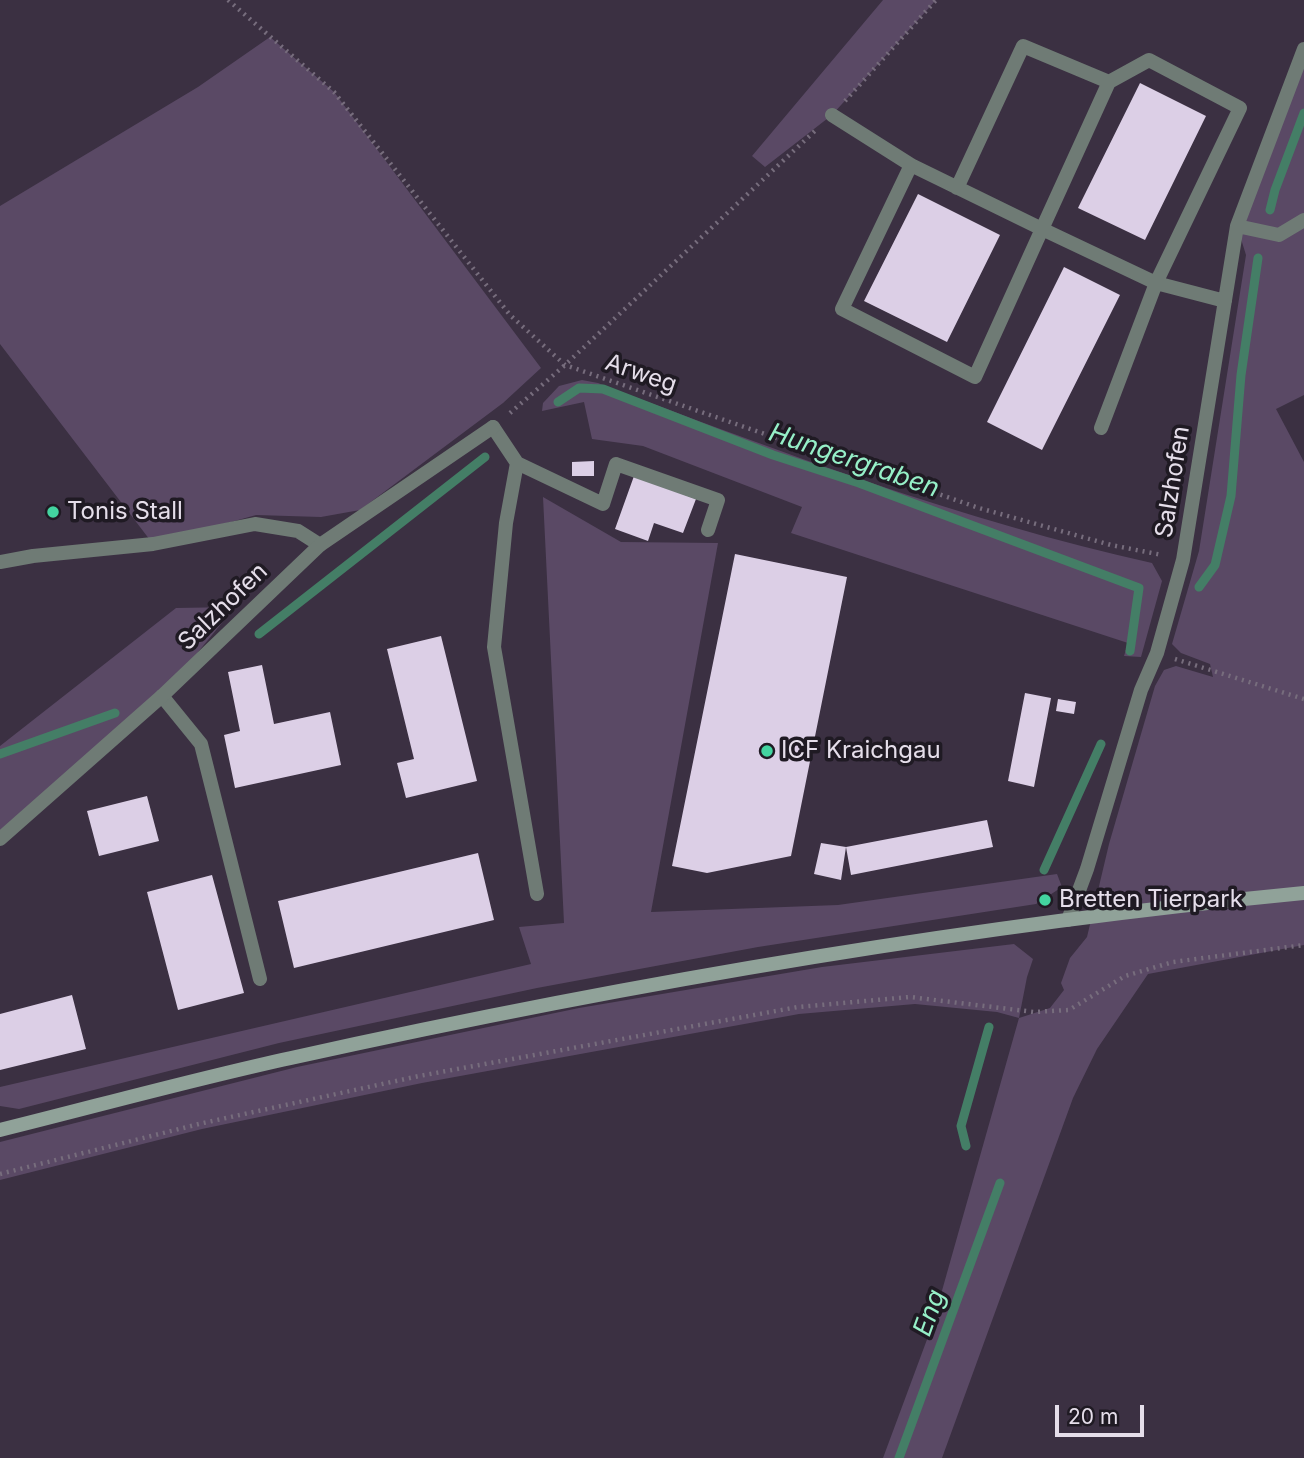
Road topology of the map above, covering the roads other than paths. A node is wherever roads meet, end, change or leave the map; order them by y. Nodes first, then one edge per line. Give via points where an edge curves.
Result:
1 (1304, 49) edge
2 (1109, 82) junction
3 (832, 115) road end
4 (911, 165) junction
5 (957, 188) junction
6 (1304, 220) edge
7 (1237, 226) junction
8 (1042, 229) junction
9 (1156, 283) junction
10 (1224, 301) junction
11 (1101, 428) dead end
12 (517, 463) junction
13 (708, 530) dead end
14 (320, 545) junction
15 (0, 562) edge
16 (162, 696) junction
17 (0, 839) edge
18 (1304, 893) edge
19 (537, 894) dead end
20 (1068, 920) junction
21 (260, 979) dead end
22 (0, 1130) edge

1 - 7 street, Salzhofen
2 - 5 street via 1023,46
2 - 8 street
2 - 9 street via 1149,60 1240,108
3 - 4 street
4 - 5 street
4 - 8 street via 842,309 975,377
5 - 8 street
6 - 7 street via 1279,235
7 - 10 street, Salzhofen
8 - 9 street
9 - 10 street
9 - 11 street
10 - 20 street, Salzhofen via 1183,560 1157,653
12 - 13 street via 603,503 616,464 718,500
12 - 14 street, Salzhofen via 493,427
12 - 19 street via 494,647
14 - 15 street via 298,531 256,524 153,544
14 - 16 street, Salzhofen
16 - 17 street, Salzhofen
16 - 21 street via 201,744
18 - 20 street
20 - 22 street via 822,954 564,1002 289,1058

